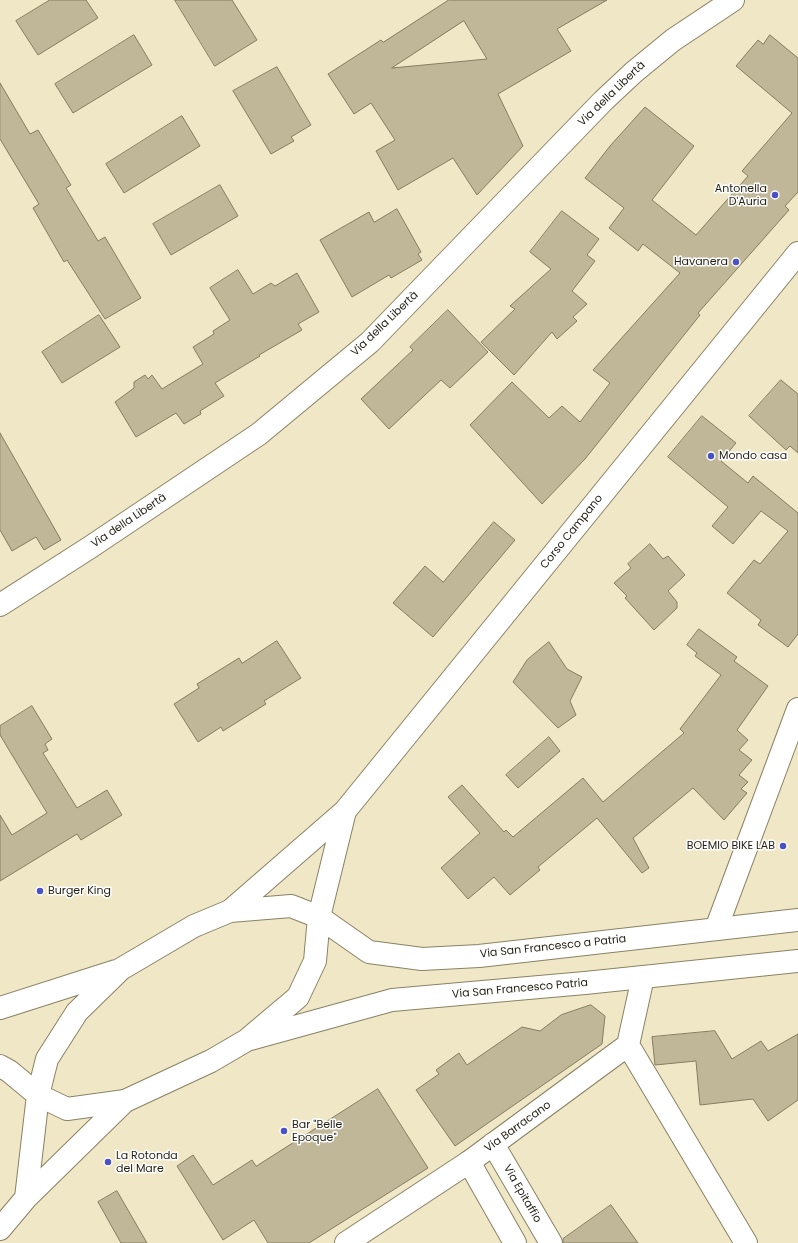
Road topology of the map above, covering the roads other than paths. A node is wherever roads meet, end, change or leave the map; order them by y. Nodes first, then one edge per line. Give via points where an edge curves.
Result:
1 (733, 0) edge
2 (798, 253) edge
3 (0, 605) edge
4 (798, 709) edge
5 (790, 756) edge
6 (345, 811) junction
7 (230, 911) junction
8 (319, 917) junction
9 (798, 920) edge
10 (716, 929) junction
11 (798, 961) edge
12 (121, 969) junction
13 (643, 977) junction
14 (0, 1008) edge
15 (247, 1040) junction
16 (628, 1045) junction
17 (0, 1066) edge
18 (38, 1095) junction
19 (125, 1101) junction
20 (493, 1144) junction
21 (469, 1162) junction
22 (26, 1198) junction
23 (0, 1229) edge
24 (346, 1243) edge
25 (515, 1243) edge
26 (551, 1243) edge
27 (746, 1243) edge

1 - 3 main road, Via della Libertà via 673,40 634,72 370,342 265,429
2 - 6 main road, Corso Campano
4 - 5 main road
5 - 10 main road
6 - 7 main road, Corso Campano
6 - 8 main road
7 - 8 main road, Via San Francesco a Patria via 291,906
7 - 12 main road via 194,926
8 - 10 main road, Via San Francesco a Patria via 369,952 422,959 479,956
8 - 15 main road via 316,961 298,997
9 - 10 main road, Via San Francesco a Patria
11 - 13 main road, Via San Francesco Patria
12 - 14 main road
12 - 18 main road via 77,1012 47,1059
13 - 15 main road, Via San Francesco Patria via 392,1000
13 - 16 main road
15 - 19 main road via 211,1061
16 - 20 main road, Via Barracano
16 - 27 main road
17 - 18 main road
18 - 19 main road via 67,1109
18 - 22 main road
19 - 22 main road
20 - 21 main road, Via Barracano
20 - 26 main road, Via Epitaffio
21 - 24 main road, Via Barracano
21 - 25 main road
22 - 23 main road

